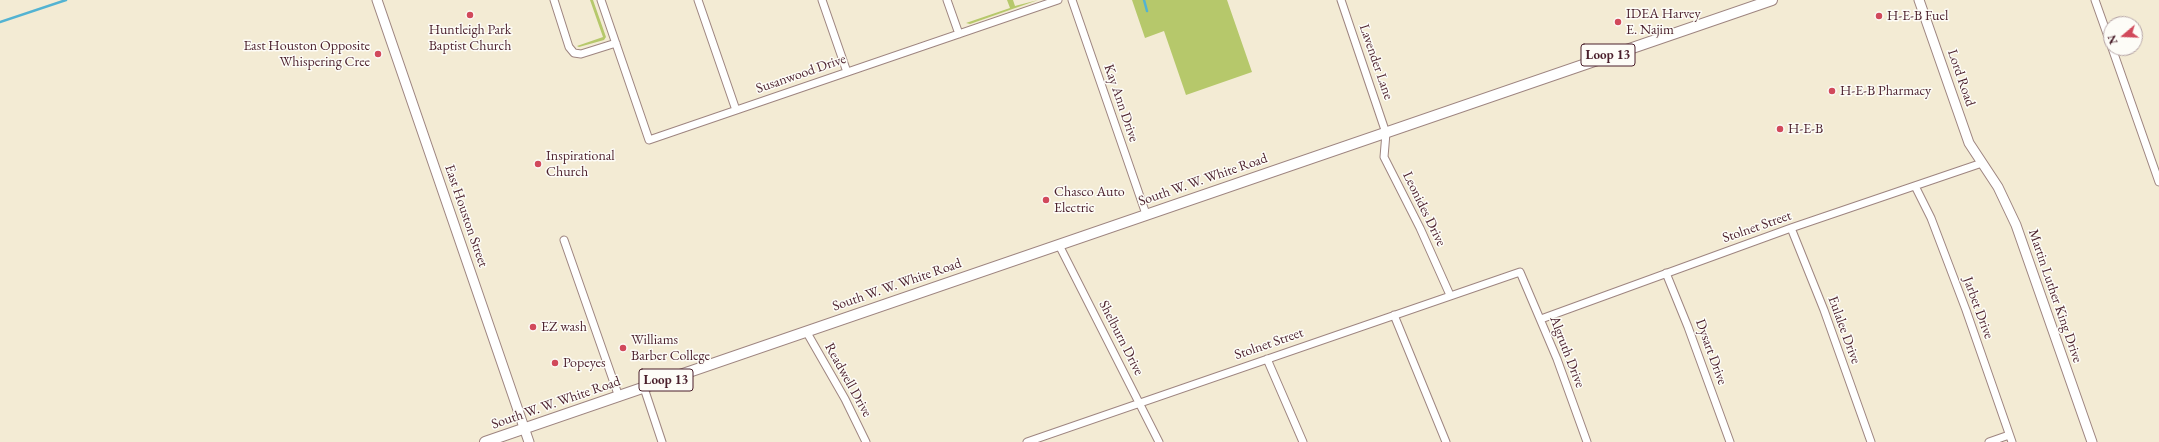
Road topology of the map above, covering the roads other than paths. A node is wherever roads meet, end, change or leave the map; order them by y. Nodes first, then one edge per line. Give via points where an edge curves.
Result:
1 (377, 0) edge
2 (554, 0) edge
3 (601, 0) edge
4 (698, 0) edge
5 (822, 0) edge
6 (947, 0) edge
7 (1058, 0) edge
8 (1072, 0) edge
9 (1341, 0) edge
10 (1772, 0) edge
11 (1919, 0) edge
12 (2095, 0) edge
13 (2103, 22) edge
14 (959, 34) junction
15 (616, 43) junction
16 (2115, 56) edge
17 (847, 72) junction
18 (736, 110) junction
19 (1386, 133) junction
20 (1982, 163) junction
21 (2159, 182) edge
22 (1916, 186) junction
23 (1146, 214) junction
24 (1791, 228) junction
25 (564, 240) dead end
26 (1059, 245) junction
27 (1520, 272) joint
28 (1666, 273) junction
29 (1450, 295) junction
30 (1394, 315) junction
31 (1541, 319) junction
32 (806, 331) junction
33 (1267, 359) junction
34 (644, 388) junction
35 (619, 397) junction
36 (1140, 402) junction
37 (525, 429) junction
38 (2010, 438) edge
39 (484, 442) edge
40 (529, 442) edge
41 (662, 442) edge
42 (866, 442) edge
43 (1027, 442) edge
44 (1159, 442) edge
45 (1303, 442) edge
46 (1446, 442) edge
47 (1587, 442) edge
48 (1730, 442) edge
49 (1871, 442) edge
50 (1989, 442) edge
51 (2092, 442) edge

1 - 37 main road, East Houston Street
2 - 15 street via 569,46 574,53 581,54
3 - 15 street, Susanwood Drive
4 - 18 street
5 - 17 street
6 - 14 street
7 - 14 street, Susanwood Drive
8 - 23 street, Kay Ann Drive
9 - 19 street, Lavender Lane
10 - 19 main road, South W. W. White Road / Loop 13
11 - 20 main road, Lord Road via 1969,142
12 - 13 street
14 - 17 street, Susanwood Drive
15 - 18 street, Susanwood Drive via 649,140
16 - 21 street
17 - 18 street, Susanwood Drive
19 - 23 main road, South W. W. White Road / Loop 13
19 - 29 street, Leonides Drive via 1384,157
20 - 22 street, Stolnet Street
20 - 51 main road, Martin Luther King Drive via 1998,187 2016,225
22 - 24 street, Stolnet Street
22 - 38 street, Jarbet Drive via 1966,310
23 - 26 main road, South W. W. White Road / Loop 13
24 - 28 street, Stolnet Street
24 - 49 street, Eulalee Drive via 1824,310
25 - 35 street
26 - 32 main road, South W. W. White Road / Loop 13
26 - 36 street, Shelburn Drive
27 - 29 street, Stolnet Street
27 - 31 street, Algruth Drive
28 - 31 street, Stolnet Street
28 - 48 street, Dysart Drive
29 - 30 street, Stolnet Street
30 - 33 street, Stolnet Street
30 - 46 street
31 - 47 street, Algruth Drive
32 - 34 main road, South W. W. White Road / Loop 13
32 - 42 street, Readwell Drive
33 - 36 street, Stolnet Street
33 - 45 street
34 - 35 main road, South W. W. White Road / Loop 13
34 - 41 street
35 - 37 main road, South W. W. White Road / Loop 13
36 - 43 street, Stolnet Street
36 - 44 street, Shelburn Drive
37 - 39 main road, South W. W. White Road / Loop 13
37 - 40 main road, East Houston Street
38 - 50 street

